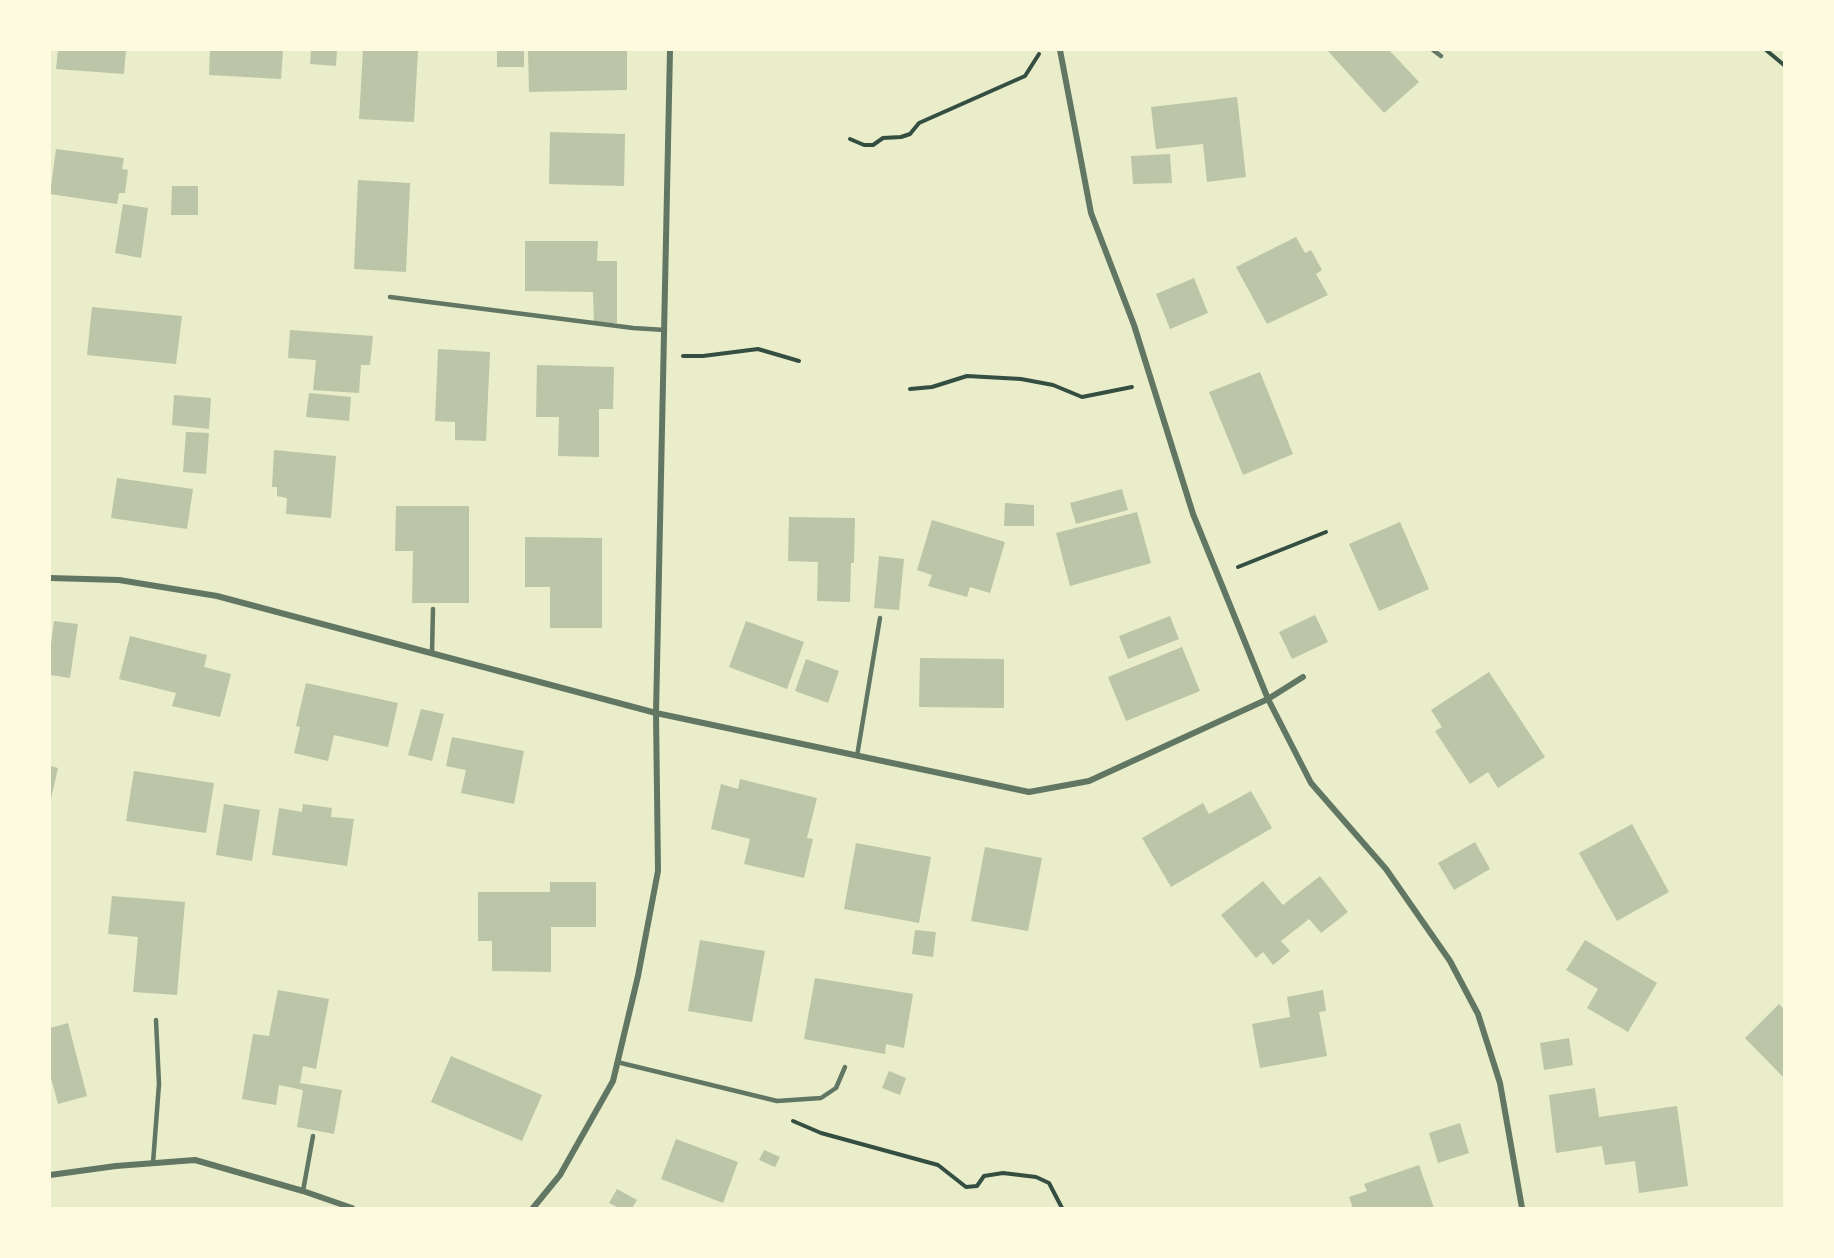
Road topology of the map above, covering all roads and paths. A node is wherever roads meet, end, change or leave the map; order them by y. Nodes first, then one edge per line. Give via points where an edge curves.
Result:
1 (670, 50) edge
2 (1042, 50) edge
3 (1060, 50) edge
4 (1433, 50) edge
5 (1766, 50) edge
6 (1441, 56) dead end
7 (1785, 65) edge
8 (850, 140) dead end
9 (390, 297) dead end
10 (664, 330) junction
11 (664, 355) junction
12 (799, 361) dead end
13 (910, 389) dead end
14 (1110, 392) dead end
15 (1326, 532) dead end
16 (1217, 574) junction
17 (50, 578) edge
18 (433, 609) dead end
19 (880, 618) dead end
20 (432, 653) junction
21 (1303, 677) dead end
22 (1269, 699) junction
23 (656, 713) junction
24 (857, 756) junction
25 (156, 1020) dead end
26 (617, 1062) junction
27 (845, 1067) dead end
28 (783, 1117) dead end
29 (314, 1136) dead end
30 (153, 1163) junction
31 (50, 1175) edge
32 (303, 1191) junction
33 (352, 1209) edge
34 (533, 1209) edge
35 (1062, 1209) edge
36 (1522, 1209) edge

1 - 10 street
2 - 8 path via 1025,76 919,123 910,134 883,138 873,145
3 - 16 street via 1091,213 1134,326 1193,514
4 - 6 lane
5 - 7 path
9 - 10 lane
10 - 11 street
11 - 12 path via 704,356 758,349
11 - 23 street
13 - 14 path via 967,376 1021,379 1053,385 1082,397
15 - 16 path
16 - 22 street
17 - 20 street via 119,580 217,596
18 - 20 lane
19 - 24 lane
20 - 23 street
21 - 22 street
22 - 24 street via 1089,781 1029,792
22 - 36 street via 1311,783 1386,869 1450,961 1478,1014 1500,1083
23 - 24 street
23 - 26 street via 658,871
25 - 30 lane via 159,1084
26 - 27 lane via 777,1101 821,1098 836,1088
26 - 34 street via 613,1081 560,1175
28 - 35 path via 821,1133 938,1165 966,1187 977,1186 984,1176 1003,1173 1036,1177 1049,1183
29 - 32 lane
30 - 31 street
30 - 32 street via 195,1160
32 - 33 street

